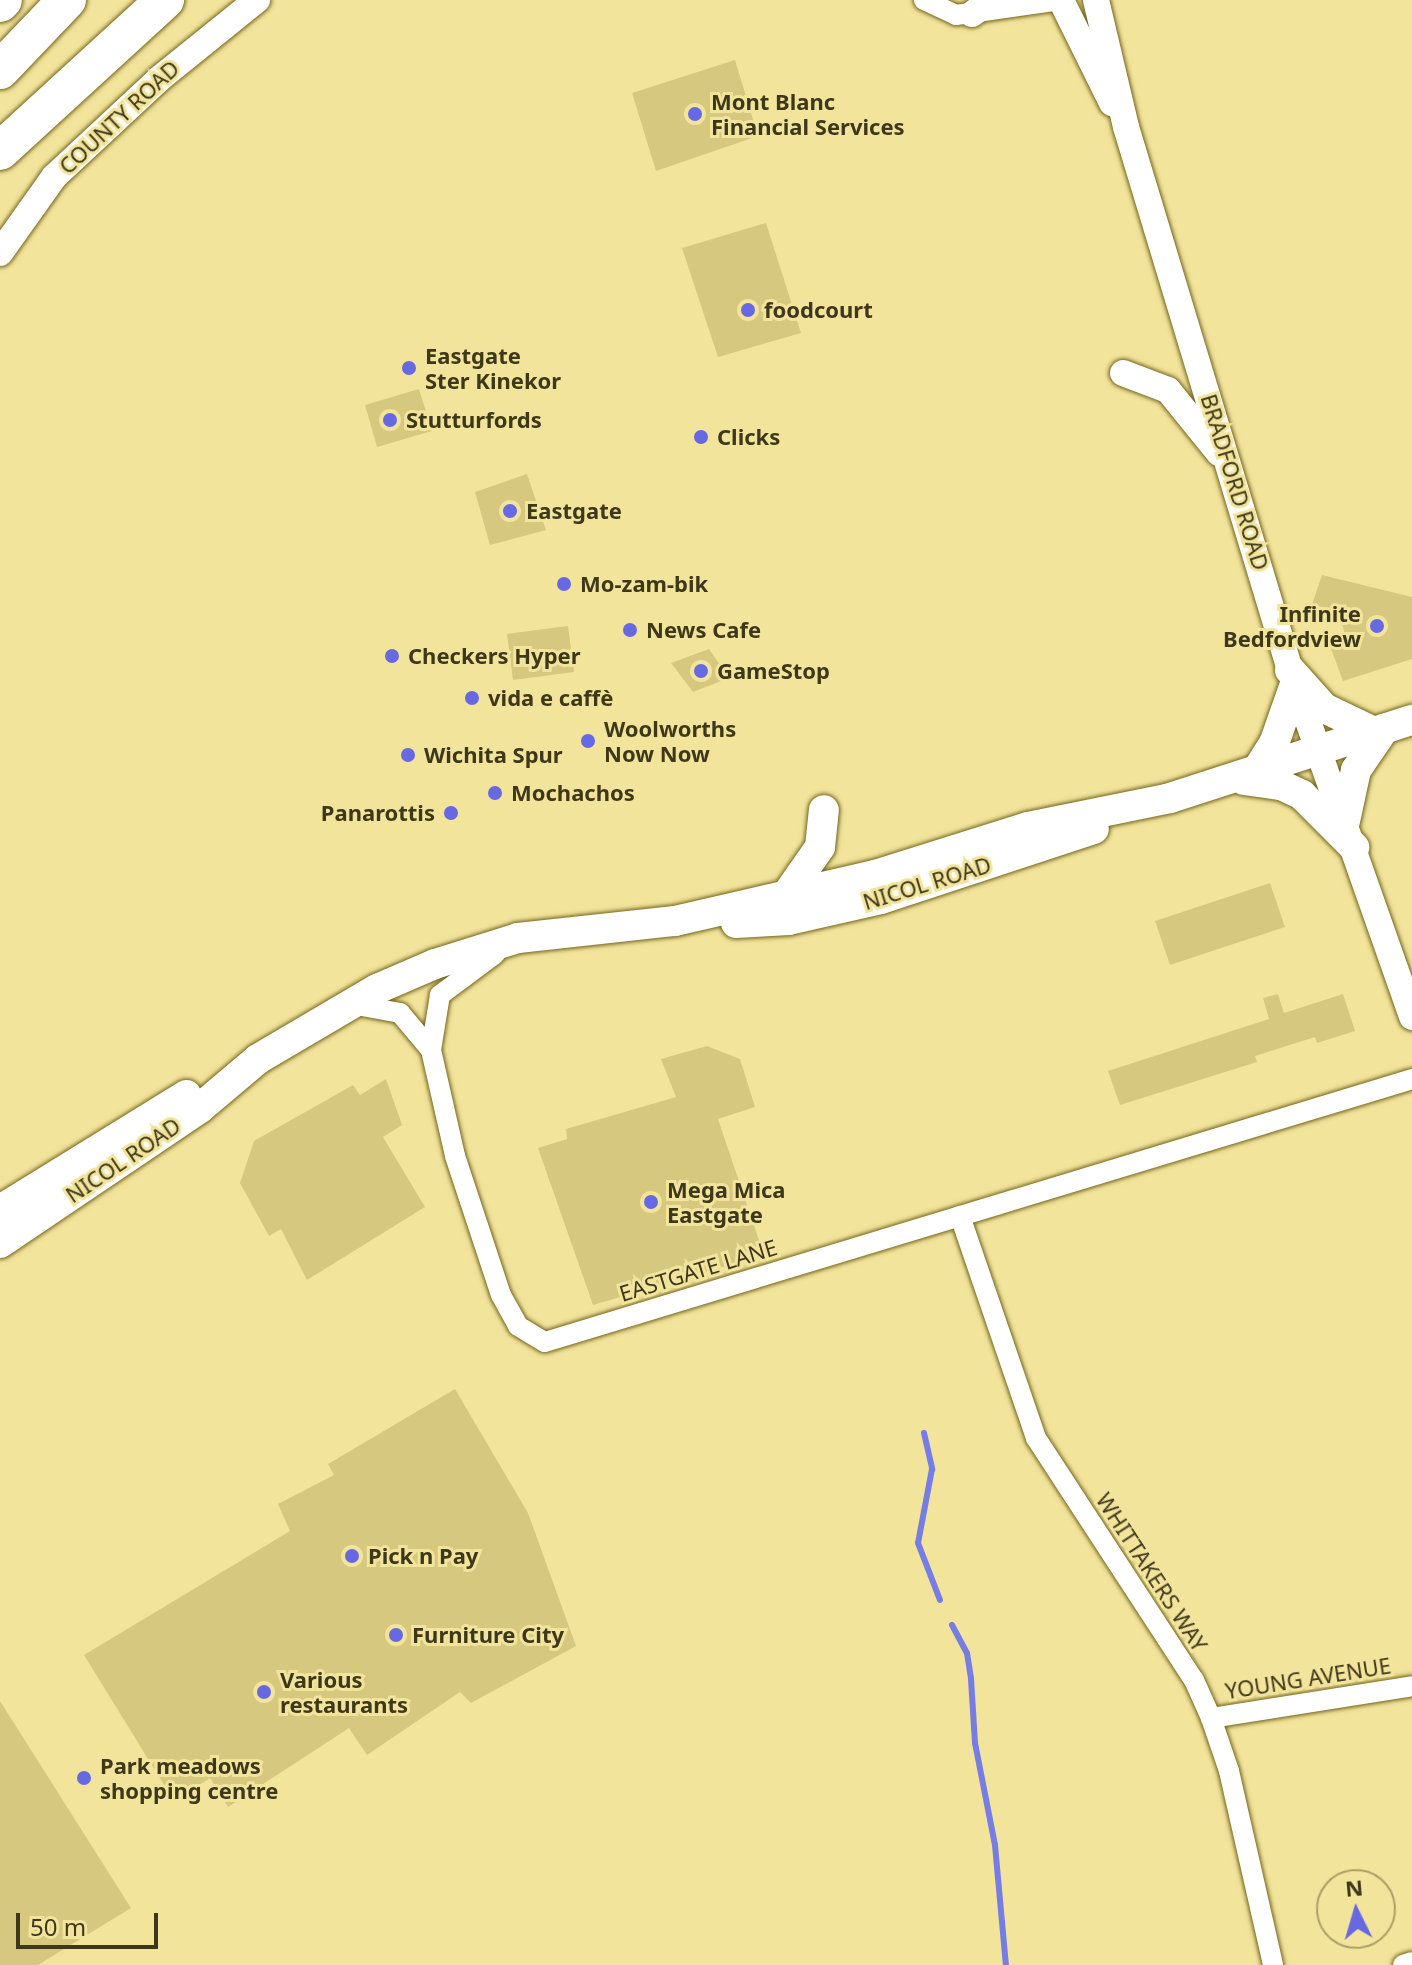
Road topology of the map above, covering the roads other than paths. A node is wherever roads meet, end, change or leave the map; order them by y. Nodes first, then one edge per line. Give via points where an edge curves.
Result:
1 (67, 0) edge
2 (134, 0) edge
3 (165, 0) edge
4 (257, 0) edge
5 (924, 0) edge
6 (1061, 0) edge
7 (1096, 0) edge
8 (982, 7) edge
9 (0, 70) edge
10 (1126, 127) junction
11 (0, 149) edge
12 (0, 253) edge
13 (1123, 373) dead end
14 (1231, 469) junction
15 (1293, 677) junction
16 (1390, 727) edge
17 (1321, 751) junction
18 (1245, 776) junction
19 (1170, 798) junction
20 (824, 810) dead end
21 (1349, 834) junction
22 (785, 897) junction
23 (675, 921) junction
24 (518, 938) junction
25 (351, 1004) junction
26 (1412, 1017) edge
27 (431, 1050) junction
28 (242, 1072) junction
29 (1412, 1079) edge
30 (0, 1210) edge
31 (960, 1216) junction
32 (0, 1243) edge
33 (1412, 1686) edge
34 (1211, 1718) junction
35 (1412, 1962) edge
36 (1273, 1965) edge
37 (1403, 1965) edge

1 - 9 highway
2 - 11 highway
3 - 11 highway
4 - 12 street, COUNTY ROAD via 159,79 54,177
5 - 8 street via 945,12
6 - 8 street
6 - 10 street, BRADFORD ROAD
7 - 10 street, BRADFORD ROAD
10 - 14 street, BRADFORD ROAD
13 - 14 street via 1168,390
14 - 15 street, BRADFORD ROAD
15 - 16 main road via 1324,708
15 - 17 street, BRADFORD ROAD
15 - 18 main road via 1275,741
16 - 17 main road, NICOL ROAD
16 - 21 main road via 1356,770
17 - 18 main road, NICOL ROAD
17 - 21 street, BRADFORD ROAD
18 - 19 main road, NICOL ROAD
18 - 21 main road via 1302,795
19 - 22 main road, NICOL ROAD via 1028,827
19 - 23 main road, NICOL ROAD via 1081,834 881,899 789,920
20 - 22 main road via 820,847
21 - 26 street, BRADFORD ROAD
22 - 23 main road, NICOL ROAD
23 - 24 main road, NICOL ROAD
24 - 25 main road, NICOL ROAD via 425,968
24 - 27 street, EASTGATE LANE via 440,995
25 - 27 street via 400,1013
25 - 28 main road, NICOL ROAD
27 - 31 street, EASTGATE LANE via 455,1156 513,1319 545,1342
28 - 30 main road, NICOL ROAD via 218,1076
28 - 32 main road, NICOL ROAD via 200,1108
29 - 31 street, EASTGATE LANE
31 - 34 street, WHITTAKERS WAY via 1036,1438 1194,1680
33 - 34 street, YOUNG AVENUE
34 - 36 street, WHITTAKERS WAY via 1229,1771
35 - 37 street

